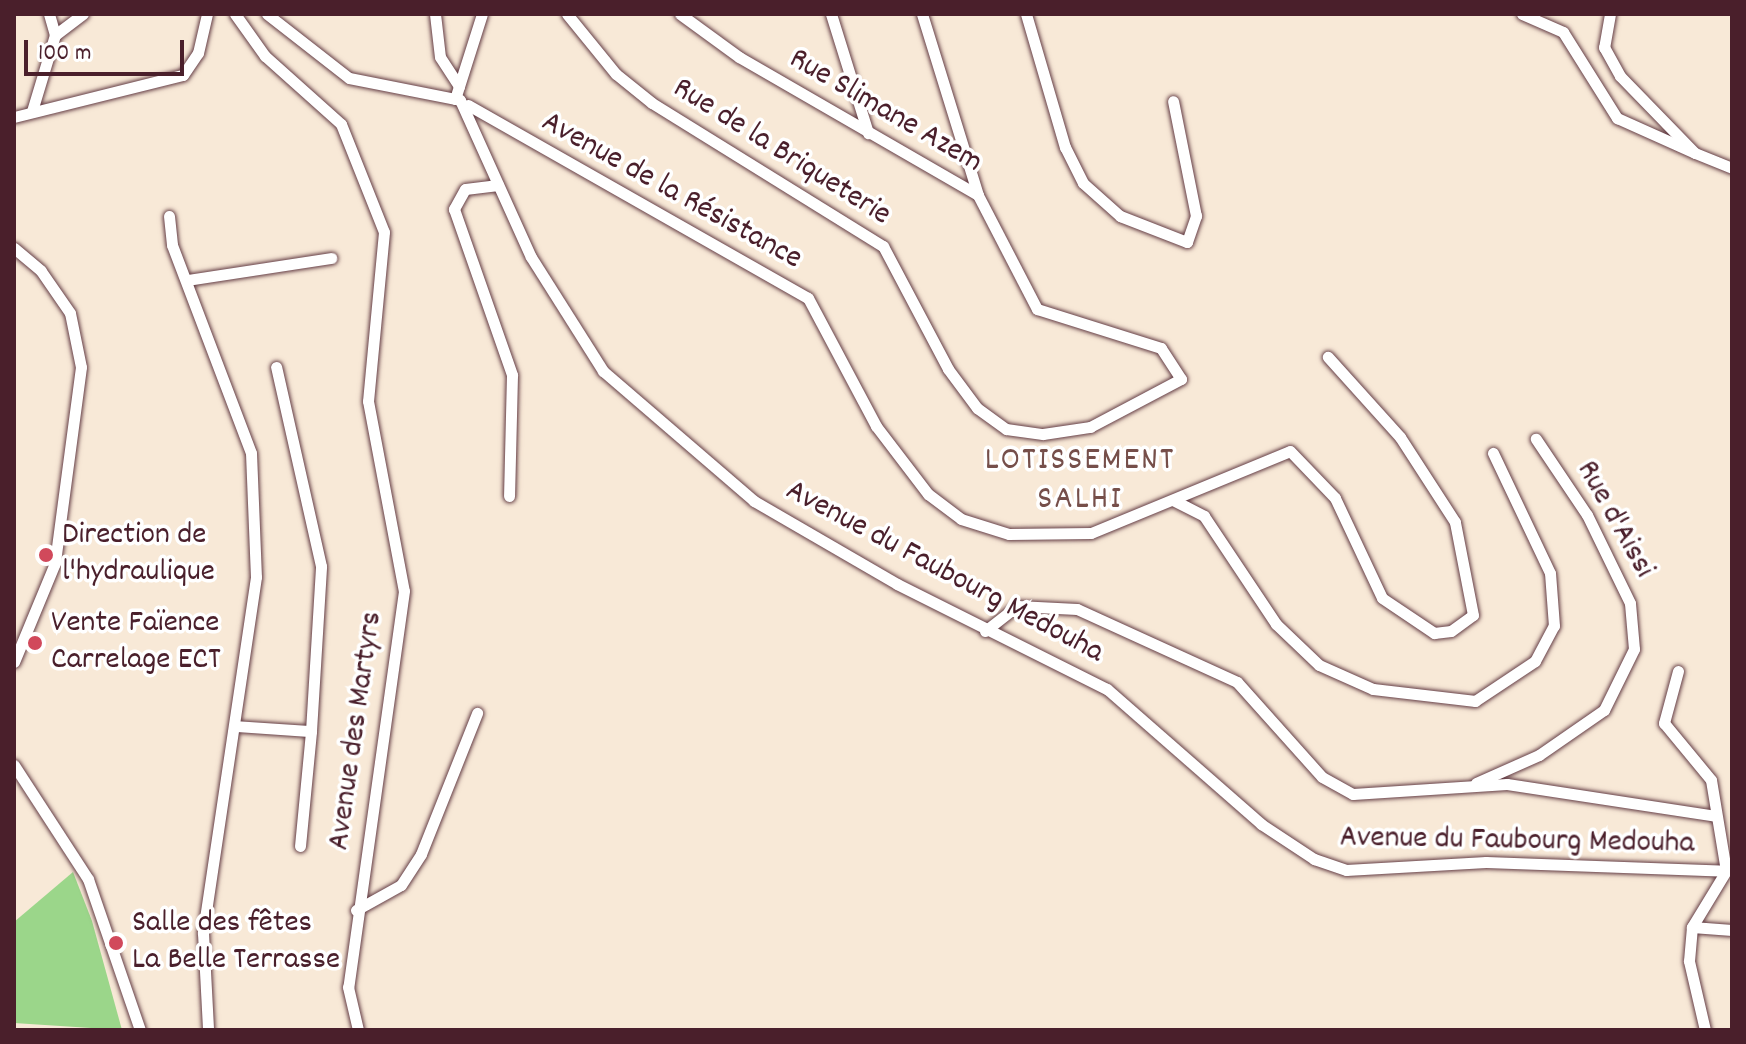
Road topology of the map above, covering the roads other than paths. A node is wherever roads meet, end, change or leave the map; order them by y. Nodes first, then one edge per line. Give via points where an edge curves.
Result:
1 (49, 14) edge
2 (83, 14) edge
3 (207, 14) edge
4 (235, 14) edge
5 (267, 14) edge
6 (435, 14) edge
7 (567, 14) edge
8 (680, 14) edge
9 (831, 14) edge
10 (922, 14) edge
11 (1026, 14) edge
12 (1522, 14) edge
13 (1610, 14) edge
14 (481, 15) edge
15 (55, 35) junction
16 (459, 86) junction
17 (457, 100) junction
18 (1173, 101) dead end
19 (20, 113) edge
20 (868, 133) junction
21 (1695, 153) junction
22 (1732, 168) edge
23 (498, 185) junction
24 (978, 195) junction
25 (169, 216) dead end
26 (14, 248) edge
27 (331, 258) dead end
28 (187, 280) junction
29 (1328, 357) dead end
30 (276, 367) dead end
31 (1181, 379) joint
32 (1536, 439) dead end
33 (1493, 453) dead end
34 (509, 496) dead end
35 (1173, 500) junction
36 (985, 631) junction
37 (14, 662) edge
38 (1678, 671) dead end
39 (477, 713) dead end
40 (235, 726) junction
41 (311, 731) junction
42 (14, 765) edge
43 (1472, 785) junction
44 (1716, 816) junction
45 (300, 846) dead end
46 (1726, 871) junction
47 (356, 910) junction
48 (1692, 927) junction
49 (1732, 930) edge
50 (140, 1030) edge
51 (208, 1030) edge
52 (358, 1030) edge
53 (1705, 1030) edge

1 - 15 street
2 - 15 street
3 - 19 street via 198,53 183,75
4 - 47 street, Avenue des Martyrs via 265,56 341,124 384,232 368,413 404,591 393,702
5 - 17 street via 349,78
6 - 16 street via 437,46
7 - 31 street, Rue de la Briqueterie via 616,74 652,103 883,246 948,369 999,425 1019,434 1090,427
8 - 20 street, Rue Slimane Azem
9 - 20 street
10 - 24 street
11 - 18 street via 1065,147 1083,183 1120,216 1187,242 1196,216
12 - 21 street via 1563,32 1617,118
13 - 21 street via 1609,61
14 - 16 street
15 - 19 street
16 - 17 street
17 - 23 street, Avenue du Faubourg Medouha
17 - 35 street, Avenue de la Résistance via 808,298 876,426 928,494 961,519 1009,534 1074,535
20 - 24 street, Rue Slimane Azem
21 - 22 street
23 - 34 street via 465,189 454,209 512,375
23 - 36 street, Avenue du Faubourg Medouha via 578,335 626,393 796,530
24 - 31 street, Rue Slimane Azem via 1037,309 1161,348
25 - 28 street
26 - 37 street via 64,302 81,367 55,563
27 - 28 street
28 - 40 street via 251,453 256,577
29 - 35 street, Avenue de la Résistance via 1400,437 1455,522 1473,599 1473,615 1462,626 1434,633 1382,598 1335,498 1290,451
30 - 41 street via 321,566
32 - 43 street, Rue d'Aissi via 1587,515 1630,603 1634,649 1620,689 1584,727
33 - 35 street via 1550,573 1554,626 1535,661 1475,701 1373,689 1319,665 1276,624 1204,516
36 - 43 street via 1026,604 1077,609 1237,682 1337,789 1368,794
36 - 46 street, Avenue du Faubourg Medouha via 1107,689 1261,824 1330,867 1486,862
38 - 44 street via 1664,723 1711,780
39 - 47 street via 421,854 401,885
40 - 41 street
40 - 51 street via 203,933
41 - 45 street
42 - 50 street via 88,879
43 - 44 street
44 - 46 street
46 - 48 street
47 - 52 street, Avenue des Martyrs via 348,987
48 - 49 street
48 - 53 street via 1689,961

